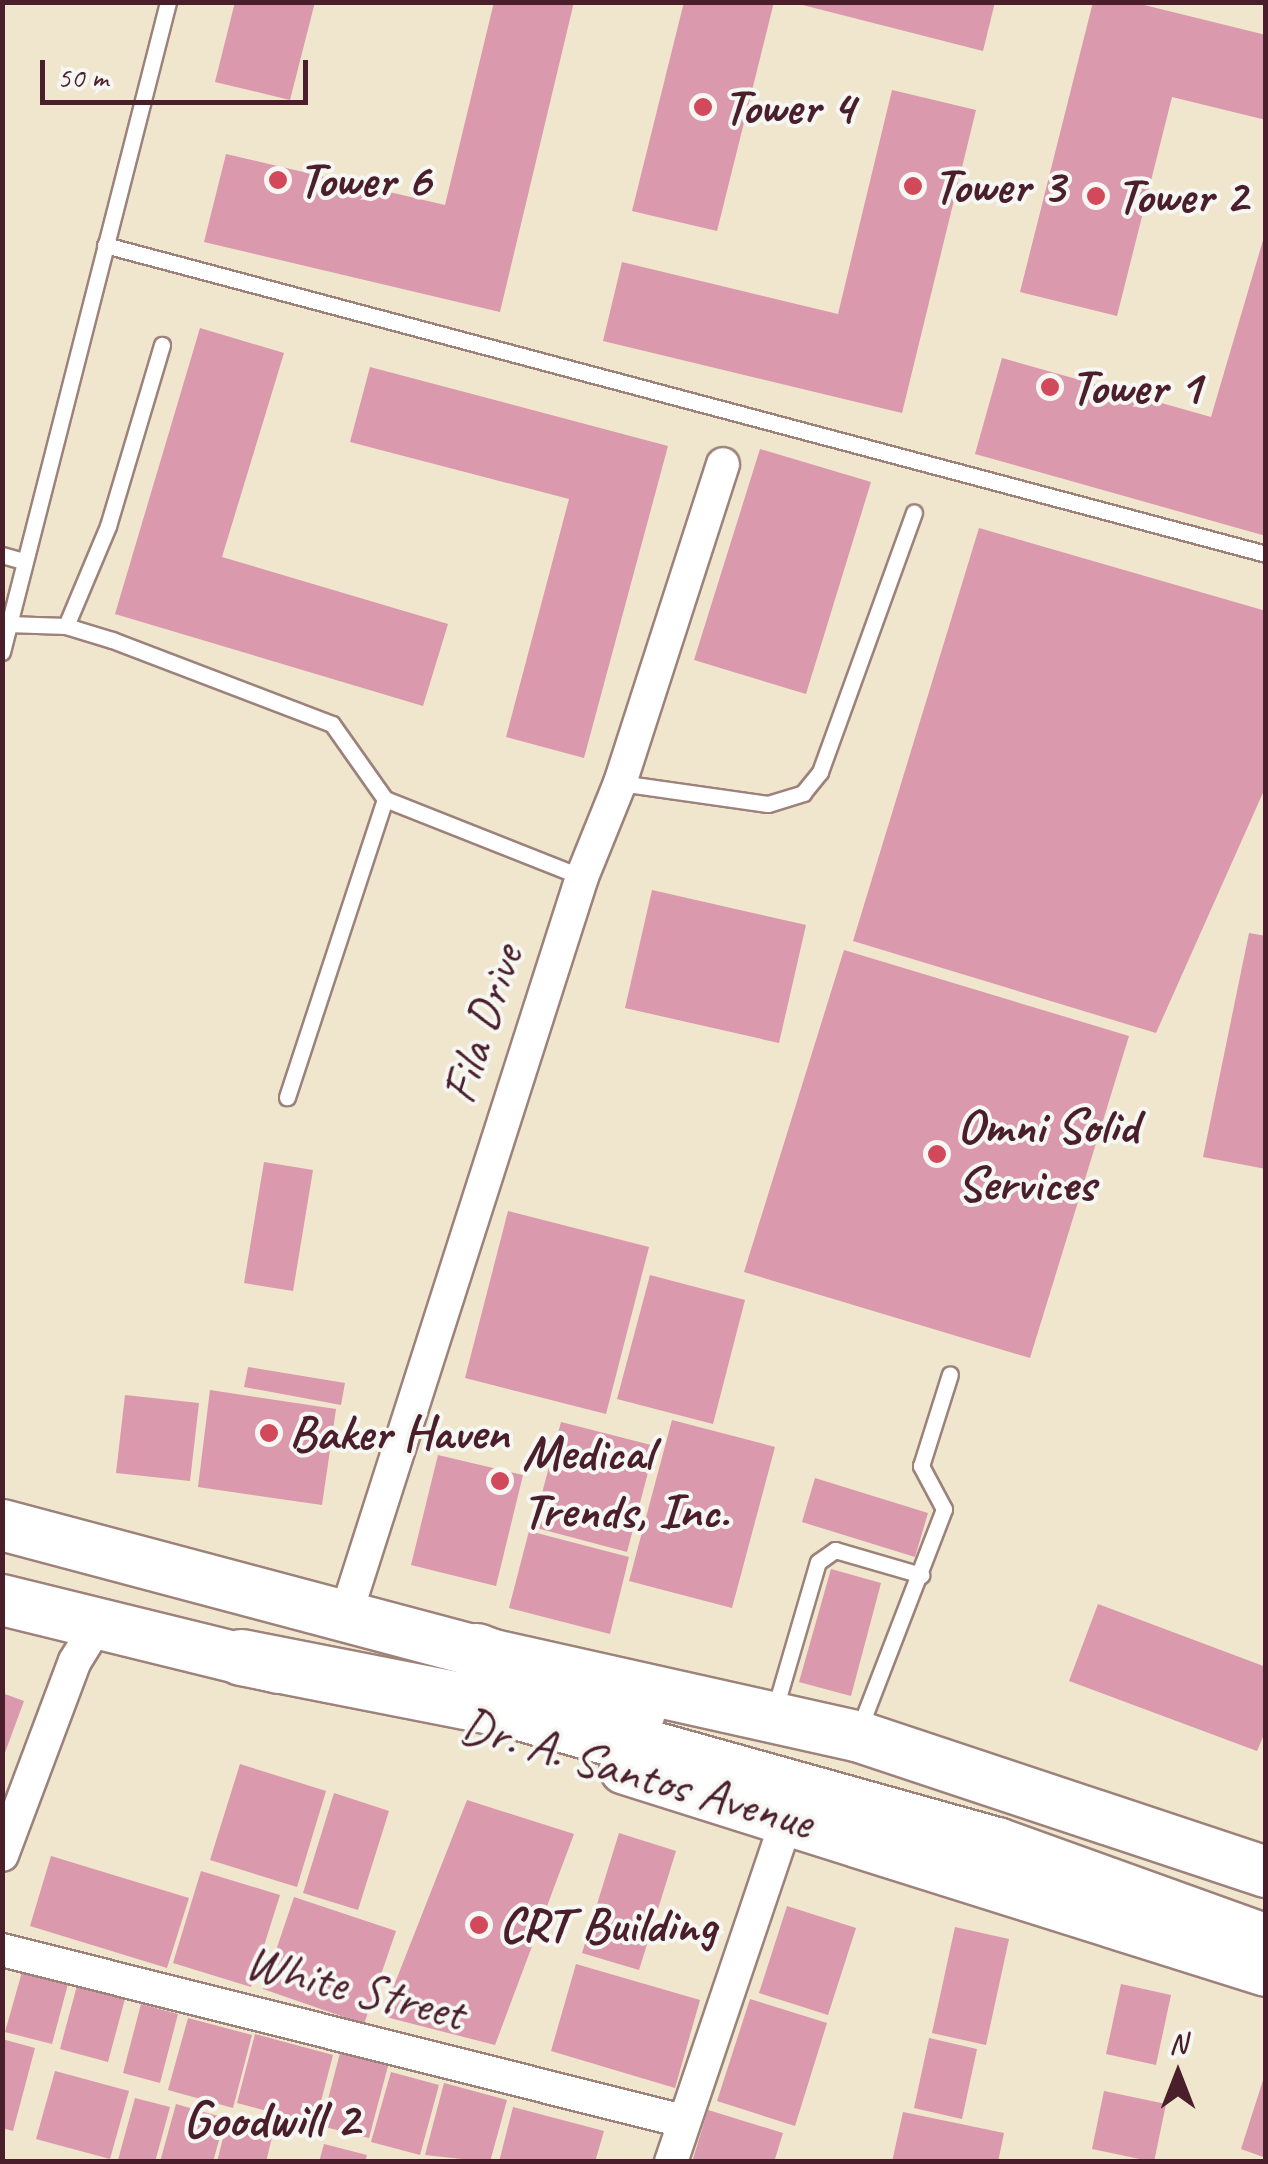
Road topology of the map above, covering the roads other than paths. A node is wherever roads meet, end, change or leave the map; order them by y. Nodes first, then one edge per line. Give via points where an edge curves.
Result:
1 (168, 2) edge
2 (105, 244) junction
3 (162, 345) dead end
4 (723, 464) dead end
5 (914, 513) dead end
6 (1266, 554) edge
7 (2, 555) edge
8 (23, 562) junction
9 (7, 624) junction
10 (66, 626) junction
11 (2, 652) edge
12 (620, 783) junction
13 (385, 799) junction
14 (582, 877) junction
15 (287, 1097) dead end
16 (950, 1374) dead end
17 (2, 1524) edge
18 (921, 1575) junction
19 (2, 1600) edge
20 (345, 1616) junction
21 (98, 1624) junction
22 (476, 1651) junction
23 (241, 1657) junction
24 (774, 1713) junction
25 (856, 1736) junction
26 (788, 1816) junction
27 (2, 1855) edge
28 (1248, 1912) edge
29 (2, 1950) edge
30 (1266, 1971) edge
31 (683, 2121) junction
32 (671, 2162) edge

1 - 2 lane
2 - 6 lane
2 - 8 lane
3 - 10 lane via 108,526
4 - 12 street, Fila Drive
5 - 12 lane via 820,772 803,794 768,804
7 - 8 lane
8 - 9 lane
9 - 10 lane
9 - 11 lane
10 - 13 lane via 332,724
12 - 14 street, Fila Drive
13 - 14 lane
13 - 15 lane
14 - 20 street, Fila Drive
16 - 18 lane via 921,1466 944,1508
17 - 20 main road, Dr. A. Santos Avenue
18 - 24 lane via 835,1550 818,1562
18 - 25 lane
19 - 21 main road, Dr. A. Santos Avenue
20 - 22 main road, Dr. A. Santos Avenue
21 - 23 main road, Dr. A. Santos Avenue
21 - 27 street via 75,1661
22 - 24 main road, Dr. A. Santos Avenue
22 - 28 highway via 651,1718
23 - 26 main road, Dr. A. Santos Avenue
23 - 28 highway via 516,1711
24 - 25 main road, Dr. A. Santos Avenue
25 - 28 main road, Dr. A. Santos Avenue
26 - 30 main road, Dr. A. Santos Avenue
26 - 31 street
29 - 31 street, White Street
31 - 32 street

